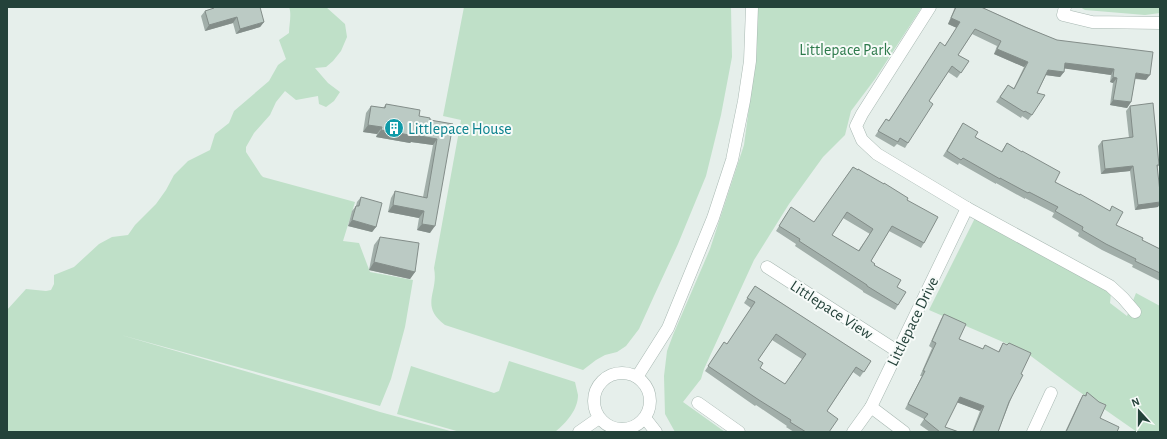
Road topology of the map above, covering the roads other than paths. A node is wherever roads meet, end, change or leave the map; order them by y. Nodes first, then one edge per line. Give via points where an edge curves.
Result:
1 (752, 7) edge
2 (930, 7) edge
3 (1065, 7) edge
4 (1160, 23) edge
5 (967, 208) junction
6 (767, 267) dead end
7 (1135, 312) dead end
8 (897, 351) junction
9 (637, 377) junction
10 (1051, 393) dead end
11 (698, 403) dead end
12 (871, 408) junction
13 (600, 418) junction
14 (645, 418) junction
15 (579, 432) edge
16 (656, 432) edge
17 (739, 432) edge
18 (853, 432) edge
19 (904, 432) edge
20 (1033, 432) edge

1 - 9 street via 750,61 732,160 713,218 668,328
2 - 5 street via 856,126 862,140 877,154
3 - 4 street via 1063,16 1092,22
5 - 7 street via 1110,286
5 - 8 street, Littlepace Drive
6 - 8 street, Littlepace View
8 - 12 street, Littlepace Drive
9 - 13 street via 632,374 614,374 600,384 595,392 594,401 595,410
9 - 14 street via 646,385 649,393 649,411
10 - 20 street
11 - 17 street
12 - 18 street, Littlepace Drive
12 - 19 street
13 - 14 street via 613,428 622,429 630,428
13 - 15 street
14 - 16 street

